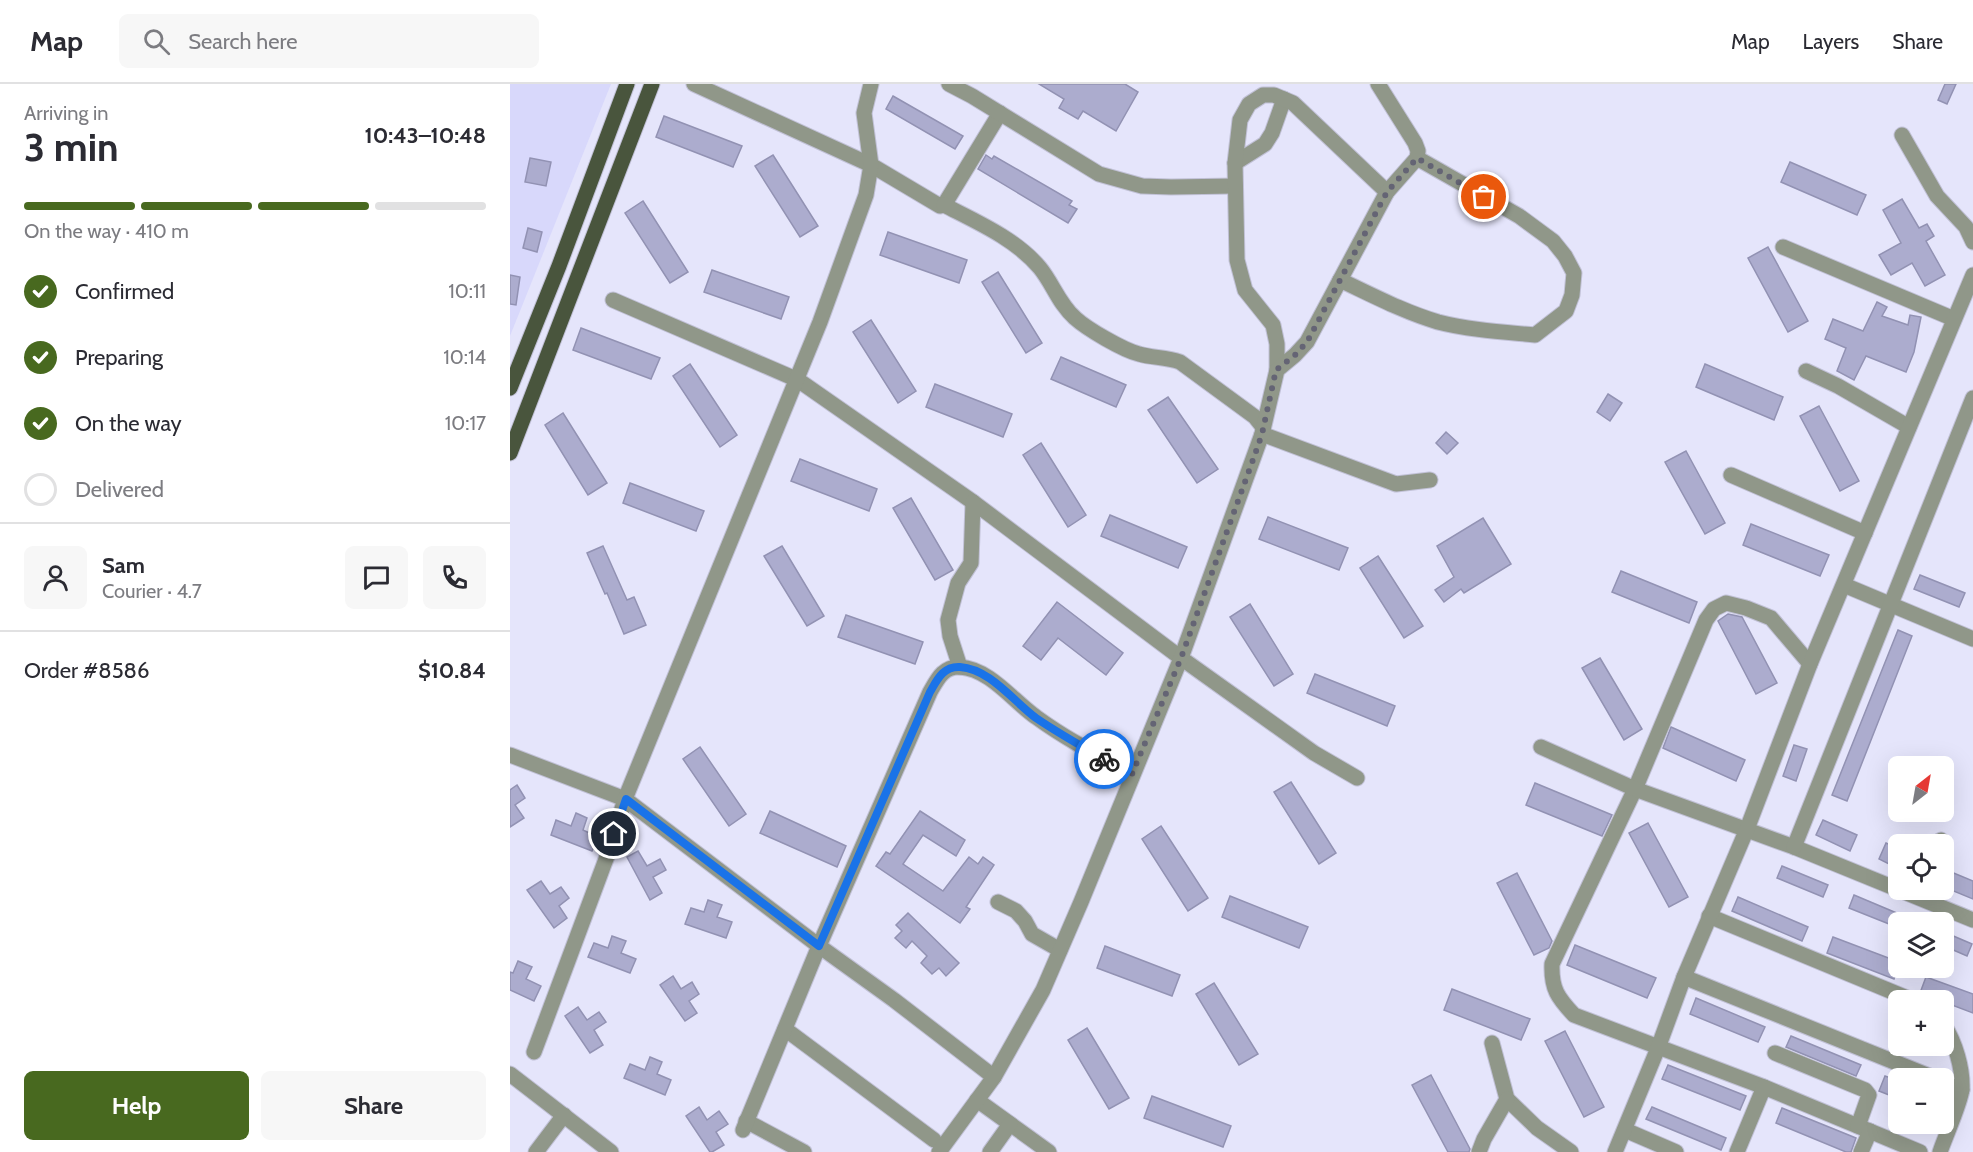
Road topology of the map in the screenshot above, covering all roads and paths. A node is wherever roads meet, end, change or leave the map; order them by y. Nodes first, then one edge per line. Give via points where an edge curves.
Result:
1 (627, 84) edge
2 (652, 84) edge
3 (694, 84) edge
4 (871, 84) edge
5 (949, 84) edge
6 (1378, 84) edge
7 (1284, 99) junction
8 (1000, 113) junction
9 (1902, 135) dead end
10 (1417, 158) junction
11 (1235, 163) junction
12 (872, 165) junction
13 (1235, 186) junction
14 (1387, 192) junction
15 (944, 205) junction
16 (1973, 242) edge
17 (1783, 247) dead end
18 (1973, 275) edge
19 (1340, 280) junction
20 (614, 300) dead end
21 (1954, 319) junction
22 (1276, 370) junction
23 (1806, 371) dead end
24 (798, 380) junction
25 (510, 388) edge
26 (1973, 398) edge
27 (1909, 427) junction
28 (1263, 431) junction
29 (510, 453) edge
30 (1731, 475) dead end
31 (1430, 480) dead end
32 (973, 502) junction
33 (1865, 533) junction
34 (1844, 585) junction
35 (1891, 604) junction
36 (1973, 639) edge
37 (1181, 658) junction
38 (1810, 664) junction
39 (960, 667) junction
40 (1541, 747) dead end
41 (510, 754) edge
42 (1132, 774) junction
43 (1357, 778) dead end
44 (1635, 789) junction
45 (626, 799) junction
46 (1747, 829) junction
47 (1794, 847) junction
48 (1888, 882) edge
49 (1932, 900) edge
50 (998, 902) dead end
51 (1709, 916) junction
52 (1973, 920) edge
53 (819, 946) junction
54 (1060, 950) junction
55 (1684, 977) junction
56 (1888, 990) edge
57 (785, 1029) junction
58 (1492, 1042) dead end
59 (1658, 1048) junction
60 (1954, 1048) edge
61 (534, 1052) dead end
62 (1774, 1053) dead end
63 (1909, 1068) edge
64 (510, 1074) edge
65 (994, 1077) junction
66 (1764, 1087) junction
67 (1954, 1087) edge
68 (1962, 1090) junction
69 (1507, 1099) junction
70 (978, 1100) junction
71 (564, 1115) junction
72 (1010, 1124) junction
73 (1864, 1129) junction
74 (1625, 1130) junction
75 (936, 1146) edge
76 (536, 1152) edge
77 (611, 1152) edge
78 (804, 1152) edge
79 (990, 1152) edge
80 (1049, 1152) edge
81 (1479, 1152) edge
82 (1571, 1152) edge
83 (1615, 1152) edge
84 (1676, 1152) edge
85 (1737, 1152) edge
86 (1861, 1152) edge
87 (1920, 1152) edge
88 (1940, 1152) edge

1 - 25 main road
2 - 29 main road
3 - 12 street
4 - 12 street via 864,113
5 - 8 street
6 - 10 street via 1415,143
7 - 11 street via 1265,144
7 - 11 street via 1263,95 1249,104 1240,120
7 - 14 street via 1293,103
8 - 13 street via 1099,174 1142,186
8 - 15 street
9 - 16 street via 1937,196 1966,227
10 - 14 street
10 - 19 street via 1519,216 1553,241 1574,273 1566,311 1535,335 1483,330 1403,310
11 - 13 street
12 - 15 street via 936,205
12 - 24 street via 866,195
13 - 22 street via 1236,260 1245,290 1274,325
14 - 19 street
15 - 28 street via 1024,252 1075,318 1126,349 1180,362 1255,417
17 - 21 street
18 - 21 street
19 - 22 street via 1307,342
20 - 24 street
21 - 27 street
22 - 28 street
23 - 27 street
24 - 32 street
24 - 45 street
26 - 35 street
27 - 33 street
28 - 31 street via 1396,483
28 - 37 street
30 - 33 street
32 - 37 street
32 - 39 street via 971,563 958,583 948,620
33 - 34 street
34 - 35 street
34 - 38 street
35 - 36 street
35 - 47 street
37 - 42 street
37 - 43 street via 1314,753
38 - 44 street via 1771,618 1726,603 1714,609
38 - 46 street
39 - 42 street via 992,680 1036,717
39 - 53 street via 939,676 930,692
40 - 44 street
41 - 45 street
42 - 54 street
44 - 46 street
44 - 59 street via 1552,964 1551,980 1559,1000 1574,1015
45 - 53 street
45 - 61 street
46 - 47 street
46 - 51 street
47 - 48 street
49 - 52 street
50 - 54 street via 1016,911 1032,934
51 - 55 street
51 - 56 street
53 - 57 street
53 - 65 street
54 - 65 street via 1043,990
55 - 59 street
55 - 63 street
57 - 75 street
57 - 78 street via 745,1126
58 - 69 street
59 - 66 street
59 - 74 street
60 - 68 street
62 - 73 street via 1865,1090 1869,1095
64 - 71 street
65 - 70 street
66 - 73 street
66 - 85 street
67 - 68 street
68 - 88 street
69 - 81 street
69 - 82 street
70 - 72 street
70 - 75 street
71 - 76 street
71 - 77 street
72 - 79 street
72 - 80 street
73 - 86 street
73 - 87 street
74 - 83 street
74 - 84 street

